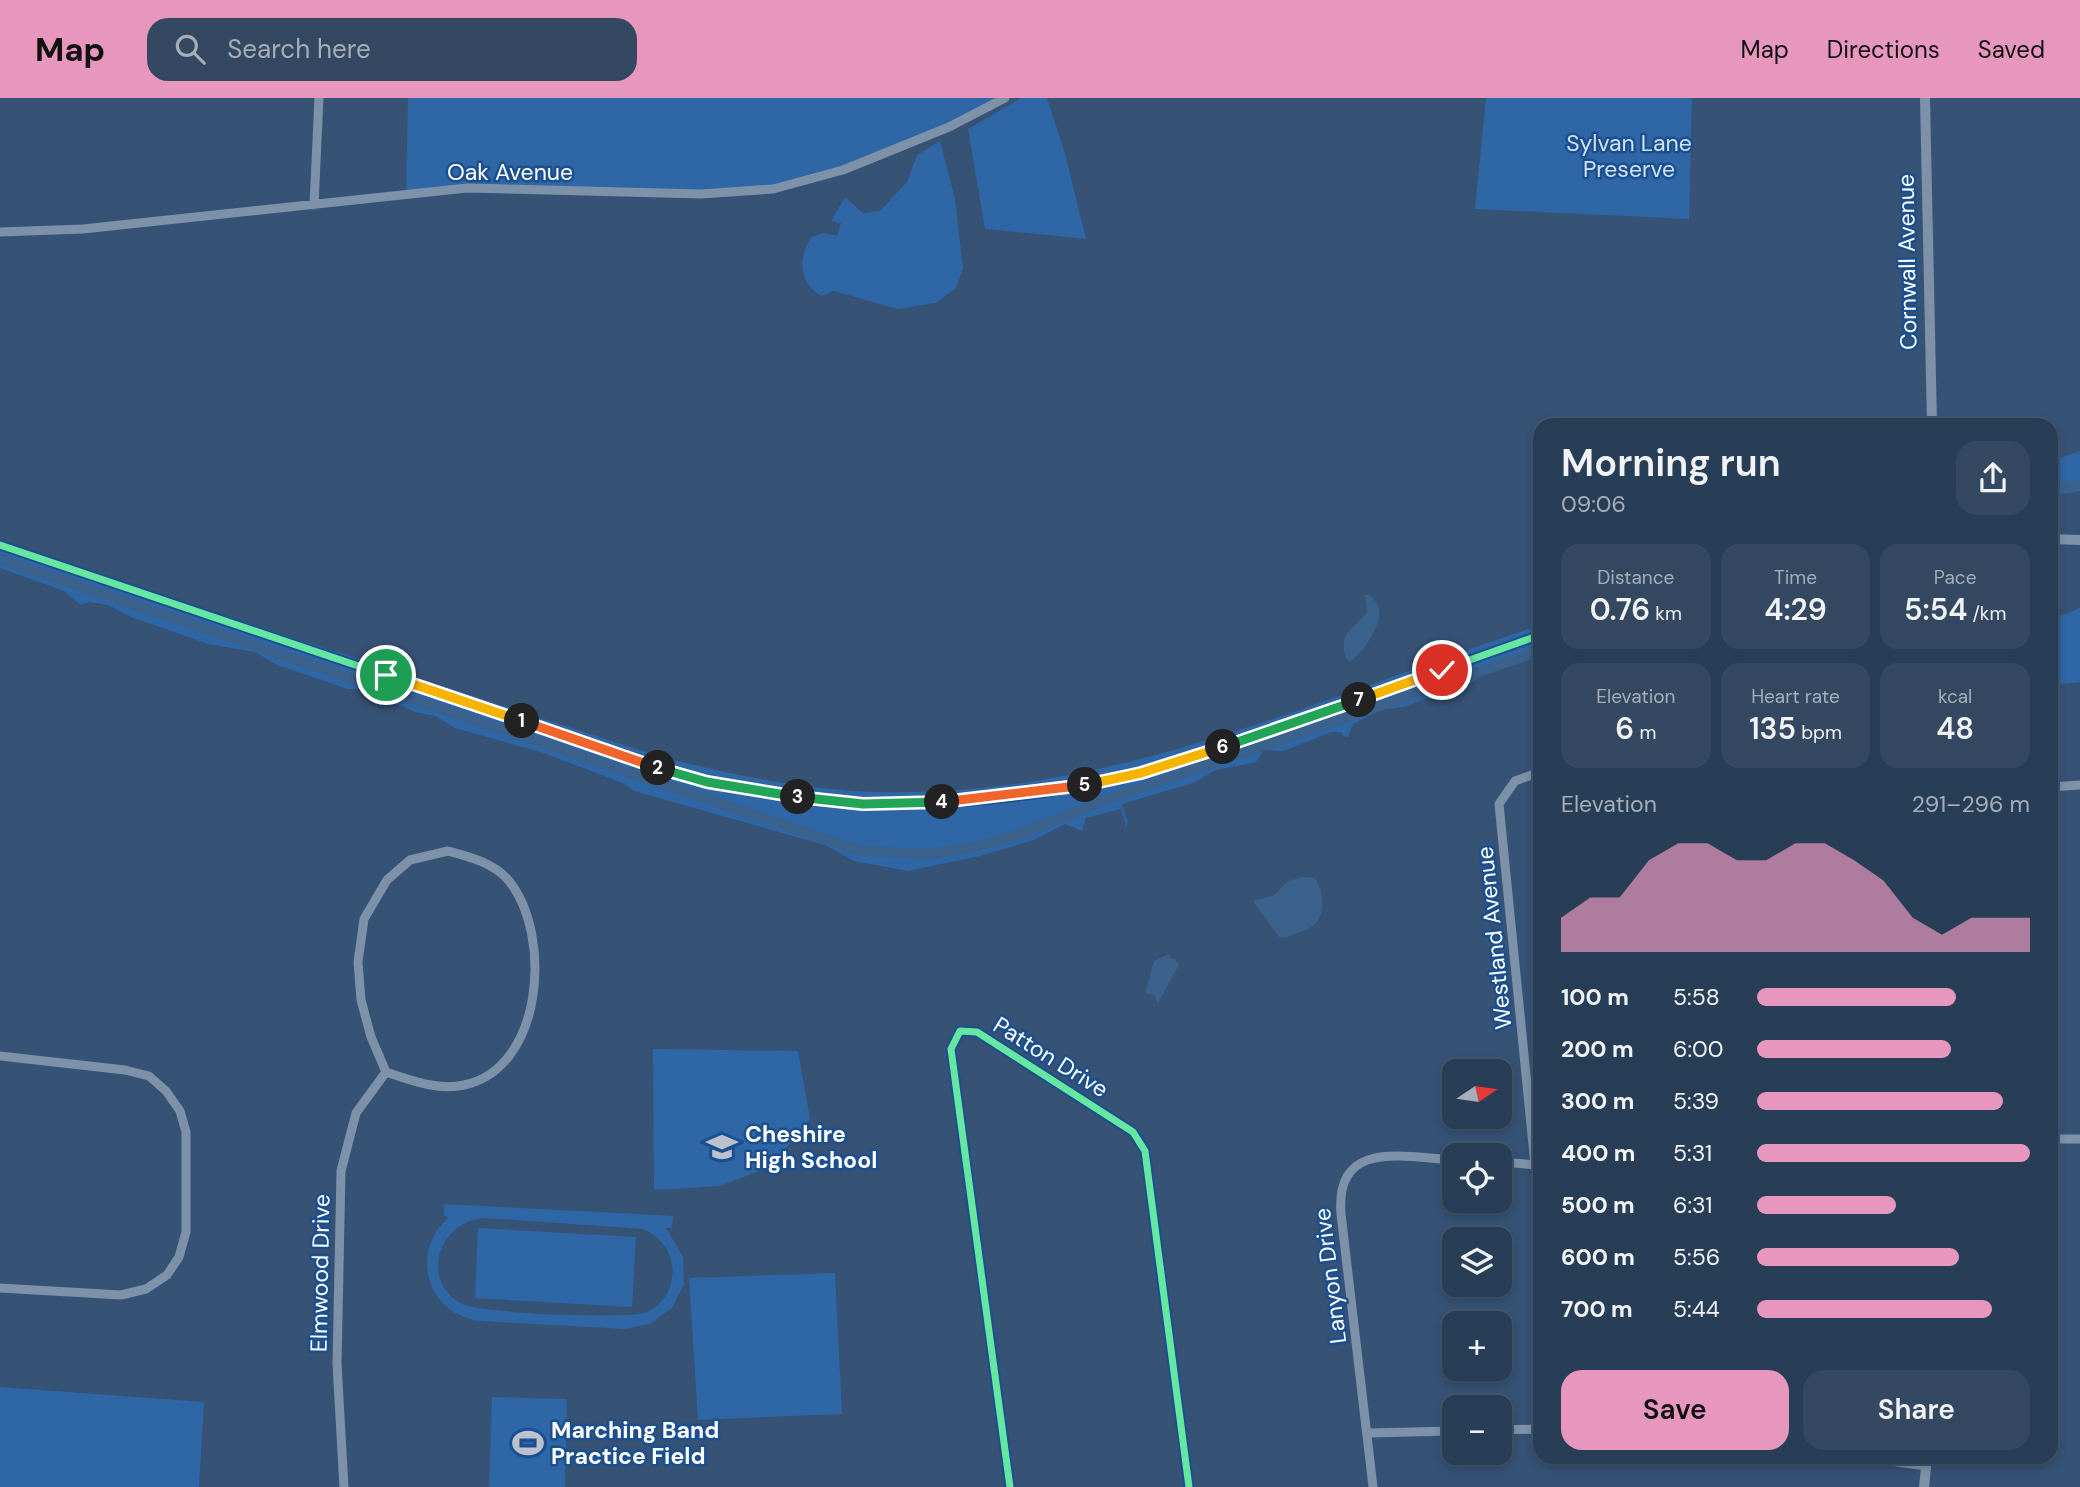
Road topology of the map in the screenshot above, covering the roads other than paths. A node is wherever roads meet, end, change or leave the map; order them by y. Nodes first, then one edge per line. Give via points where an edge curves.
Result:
1 (319, 98) edge
2 (1005, 98) edge
3 (1925, 98) edge
4 (314, 205) junction
5 (0, 232) edge
6 (1932, 418) edge
7 (2058, 539) edge
8 (2080, 540) edge
9 (1533, 774) edge
10 (2080, 785) edge
11 (2058, 787) edge
12 (0, 1056) edge
13 (386, 1072) junction
14 (1533, 1119) edge
15 (2058, 1139) edge
16 (2080, 1139) edge
17 (1442, 1160) edge
18 (1512, 1163) edge
19 (1533, 1165) edge
20 (0, 1287) edge
21 (1533, 1429) edge
22 (1512, 1430) edge
23 (1442, 1431) edge
24 (1368, 1433) junction
25 (1927, 1464) edge
26 (344, 1487) edge
27 (1010, 1487) edge
28 (1189, 1487) edge
29 (1373, 1487) edge
30 (1924, 1487) edge

1 - 4 street
2 - 4 street, Oak Avenue via 949,127 843,170 774,189 701,194 467,188
3 - 6 street, Cornwall Avenue
4 - 5 street, Oak Avenue via 83,229
7 - 8 street
9 - 14 street, Westland Avenue via 1515,780 1499,804
10 - 11 street
12 - 20 street via 149,1076 180,1111 186,1132 186,1232 179,1257 167,1275 146,1289 121,1295
13 - 13 street via 421,1084 465,1085 504,1065 527,1024 536,971 530,924 509,881 481,860 448,852 410,860 387,880 364,919 358,962 361,1000
13 - 26 street, Elmwood Drive via 356,1114 341,1171 337,1364
15 - 16 street
17 - 24 street, Lanyon Drive via 1374,1158 1354,1166 1341,1184
18 - 19 street
21 - 22 street
23 - 24 street
24 - 29 street, Lanyon Drive
25 - 30 street
27 - 28 street, Patton Drive via 951,1049 960,1031 977,1032 1133,1132 1145,1151

